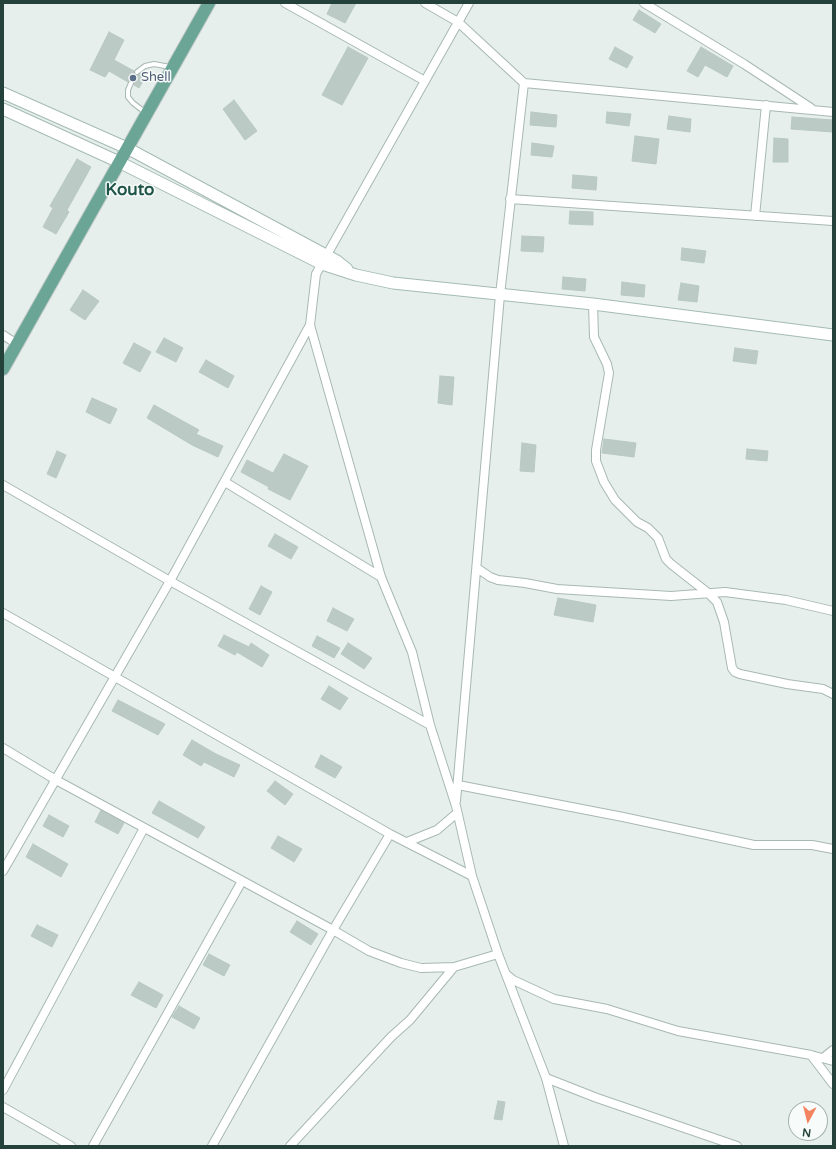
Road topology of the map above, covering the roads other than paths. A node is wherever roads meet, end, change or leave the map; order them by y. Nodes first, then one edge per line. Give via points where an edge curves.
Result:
1 (209, 3) edge
2 (285, 3) edge
3 (425, 3) edge
4 (469, 3) edge
5 (644, 3) edge
6 (458, 22) junction
7 (173, 67) junction
8 (137, 72) dead end
9 (425, 81) junction
10 (131, 83) dead end
11 (524, 83) junction
12 (3, 93) edge
13 (766, 105) junction
14 (3, 109) edge
15 (812, 109) junction
16 (833, 112) edge
17 (147, 113) junction
18 (127, 148) junction
19 (119, 162) junction
20 (510, 199) junction
21 (755, 216) junction
22 (833, 221) edge
23 (324, 260) junction
24 (500, 295) junction
25 (593, 304) junction
26 (310, 325) junction
27 (3, 335) edge
28 (833, 335) edge
29 (17, 344) junction
30 (3, 369) edge
31 (225, 482) junction
32 (3, 485) edge
33 (477, 568) junction
34 (381, 577) junction
35 (170, 581) junction
36 (708, 593) junction
37 (833, 611) edge
38 (3, 613) edge
39 (116, 677) junction
40 (833, 694) edge
41 (430, 726) junction
42 (3, 748) edge
43 (56, 780) junction
44 (458, 785) junction
45 (456, 809) junction
46 (144, 828) junction
47 (390, 834) junction
48 (407, 842) junction
49 (833, 849) edge
50 (7, 857) edge
51 (3, 871) edge
52 (472, 876) junction
53 (242, 881) junction
54 (333, 930) junction
55 (498, 954) junction
56 (454, 967) junction
57 (505, 973) junction
58 (833, 1050) edge
59 (811, 1055) junction
60 (823, 1058) junction
61 (833, 1061) edge
62 (546, 1078) junction
63 (833, 1084) edge
64 (3, 1090) edge
65 (3, 1107) edge
66 (71, 1146) edge
67 (93, 1146) edge
68 (212, 1146) edge
69 (290, 1146) edge
70 (564, 1146) edge
71 (737, 1146) edge

1 - 7 main road
2 - 9 street
3 - 6 street
4 - 6 street
5 - 15 street
6 - 9 street
6 - 11 street
7 - 8 lane via 154,64 145,66
7 - 17 main road
9 - 23 street
10 - 17 lane via 128,97
11 - 13 street
11 - 20 street
12 - 18 main road
13 - 15 street
13 - 21 street
14 - 19 main road
15 - 16 street
17 - 18 main road
18 - 19 main road
18 - 23 main road
19 - 23 main road
19 - 29 main road
20 - 21 street
20 - 24 street
21 - 22 street
23 - 24 main road via 356,275 393,283
23 - 26 street via 316,274
24 - 25 main road
24 - 33 street
25 - 28 main road
25 - 36 street via 594,337 609,369 596,450 599,470 621,507 658,538 666,559
26 - 31 street
26 - 34 street
27 - 29 street
29 - 30 main road
31 - 34 street
31 - 35 street
32 - 35 street
33 - 36 street via 498,580 557,590 671,596
33 - 44 street
34 - 41 street via 412,652
35 - 39 street
35 - 41 street
36 - 37 street via 725,592 779,598
36 - 40 street via 723,616 732,668 735,672
38 - 39 street
39 - 43 street
39 - 47 street
41 - 45 street
42 - 43 street
43 - 46 street
43 - 50 street
44 - 45 street
44 - 49 street via 754,845 812,845
45 - 48 street via 437,830
45 - 52 street
46 - 53 street
46 - 64 street
47 - 48 street
47 - 54 street
48 - 52 street
50 - 51 street
52 - 55 street
53 - 54 street
53 - 67 street
54 - 56 street via 369,950 401,963 421,968
54 - 68 street
55 - 56 street
55 - 57 street
56 - 69 street via 410,1020 391,1036
57 - 59 street via 513,980 554,999 607,1009 678,1031
57 - 62 street
58 - 60 street
59 - 60 street
59 - 63 street
60 - 61 street
62 - 70 street
62 - 71 street
65 - 66 street

